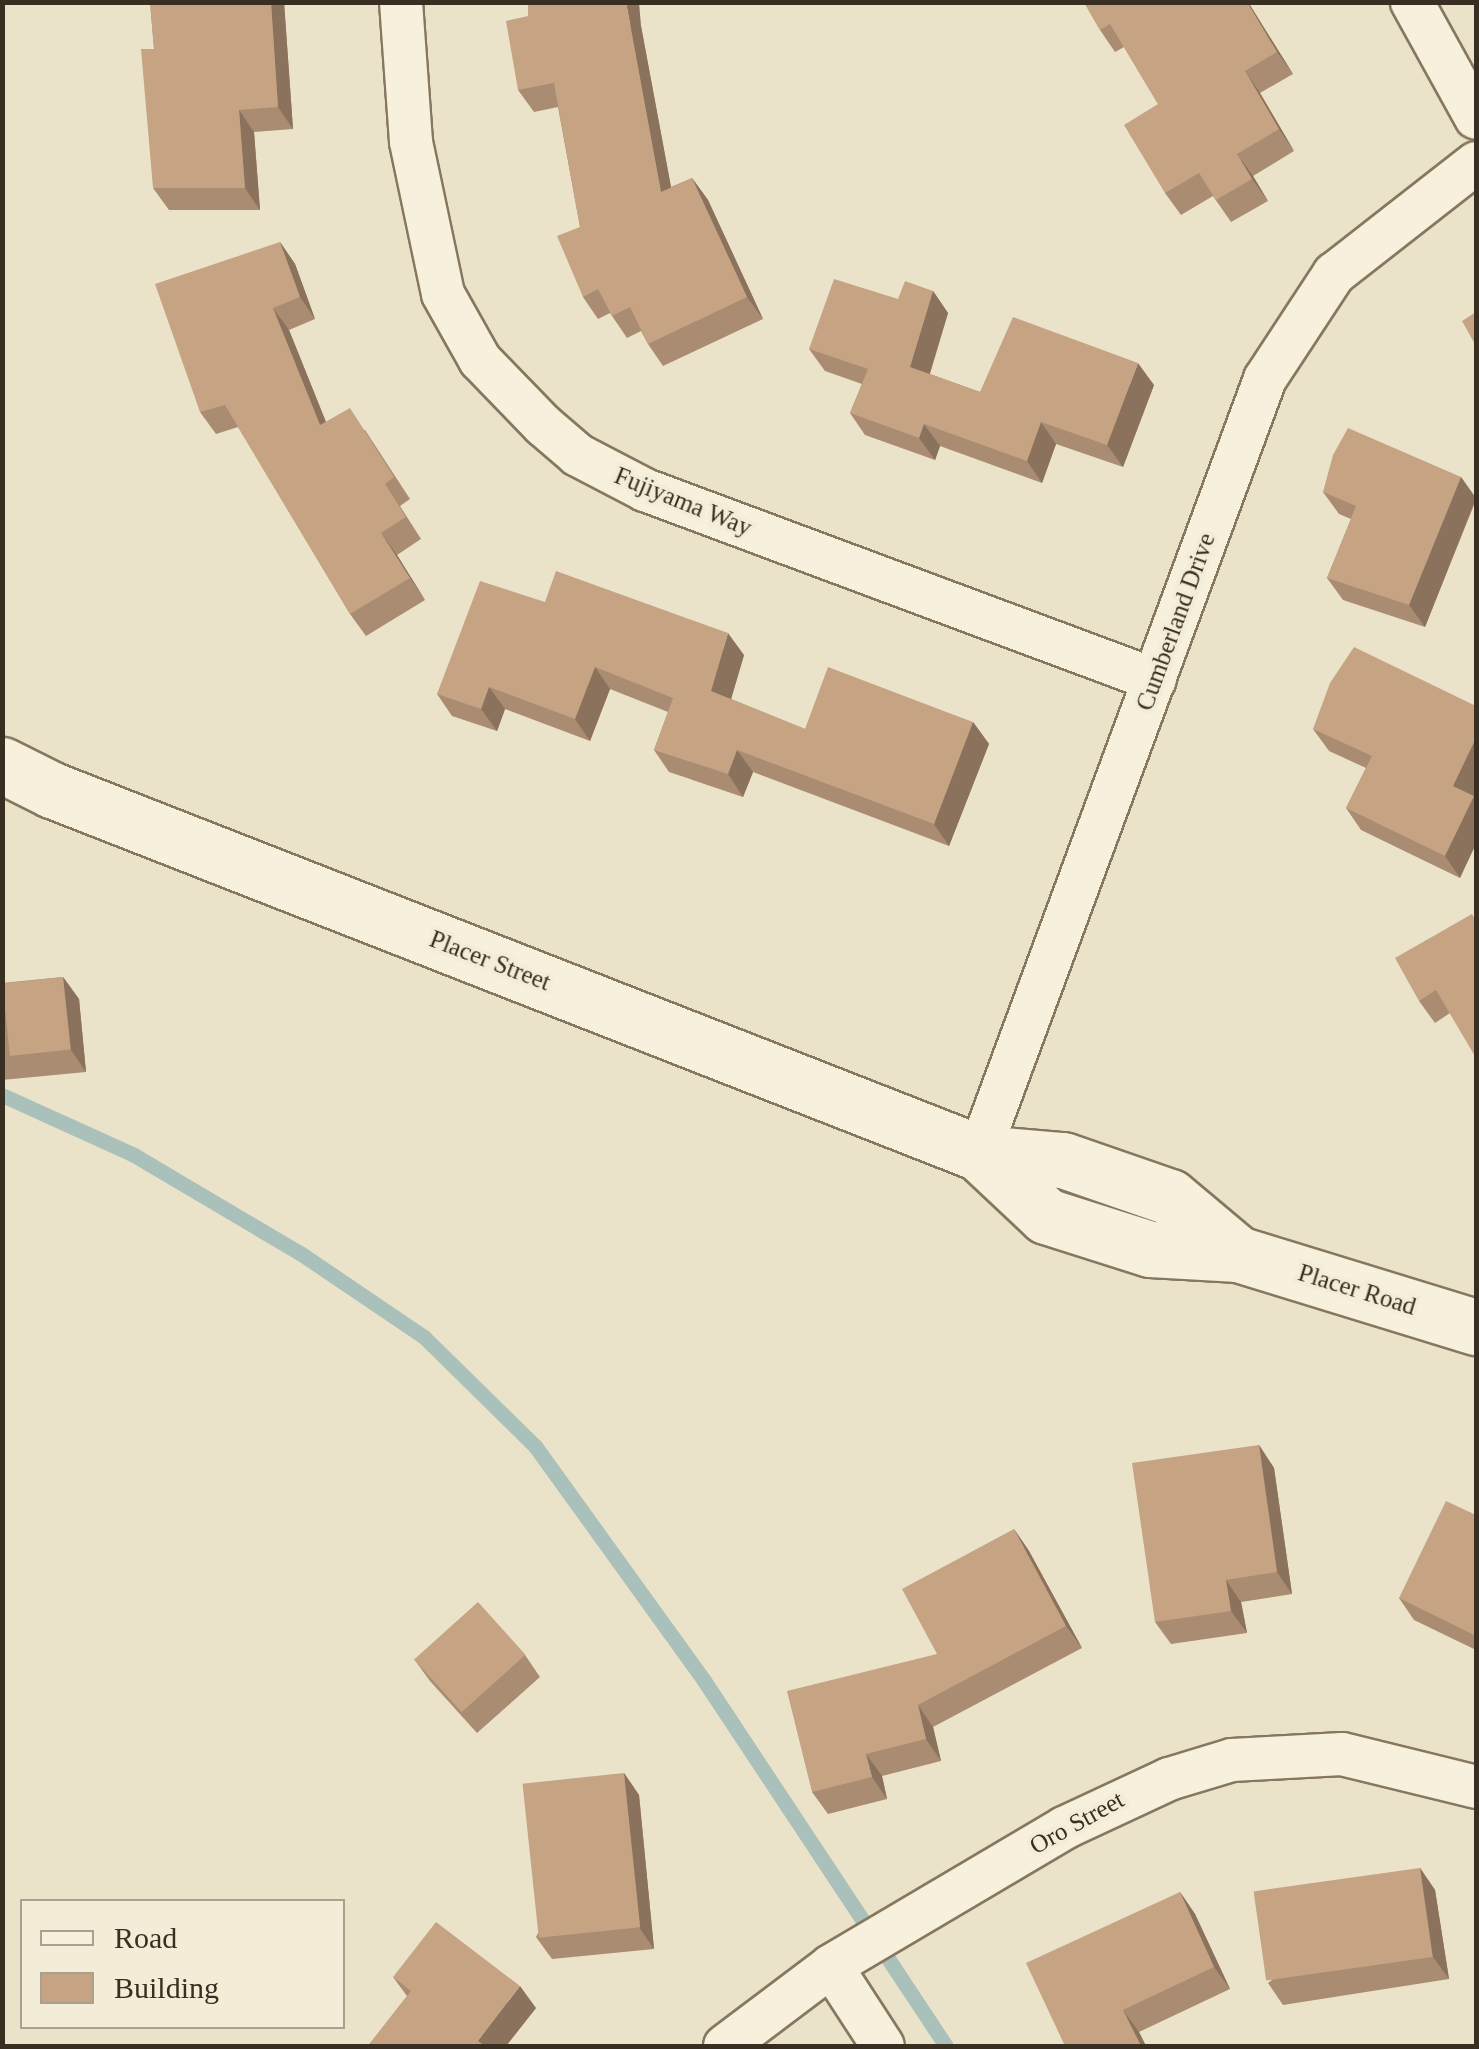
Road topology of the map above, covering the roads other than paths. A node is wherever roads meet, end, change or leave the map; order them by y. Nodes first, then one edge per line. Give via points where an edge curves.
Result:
1 (401, 2) edge
2 (1412, 2) edge
3 (1476, 118) edge
4 (1476, 163) edge
5 (1155, 680) junction
6 (2, 765) edge
7 (979, 1153) junction
8 (1476, 1327) edge
9 (1476, 1787) edge
10 (831, 1966) junction
11 (725, 2046) edge
12 (883, 2046) edge

1 - 5 street, Fujiyama Way via 411,142 443,294 480,360 543,426 578,455 644,490
2 - 3 street
4 - 5 street, Cumberland Drive via 1356,253 1288,336 1265,379
5 - 7 street, Cumberland Drive
6 - 7 main road, Placer Street via 89,805
7 - 8 main road, Placer Road via 1046,1216 1150,1250 1238,1254
9 - 10 street, Oro Street via 1342,1754 1232,1760 1113,1802
10 - 11 street, Oro Street
10 - 12 street

